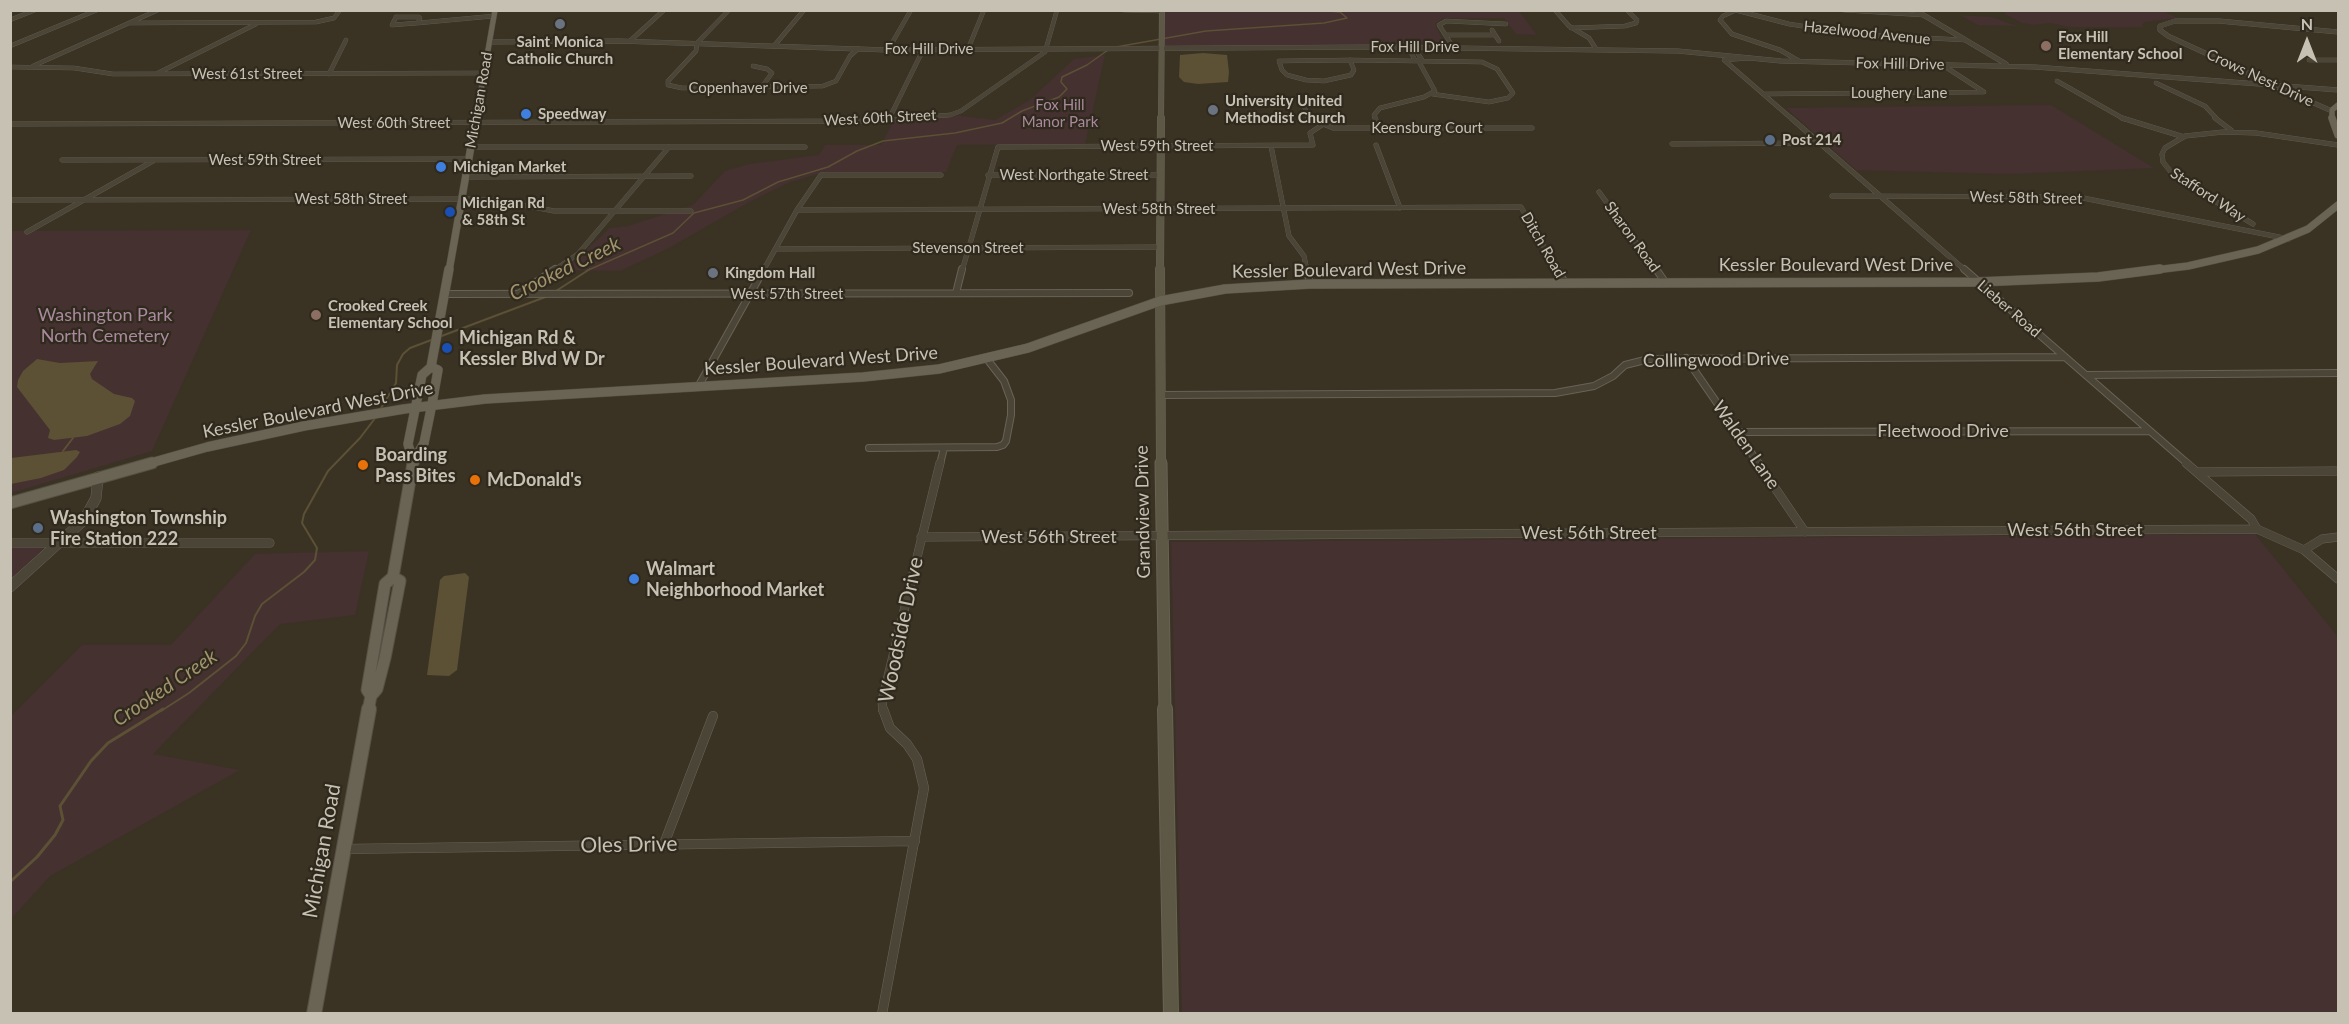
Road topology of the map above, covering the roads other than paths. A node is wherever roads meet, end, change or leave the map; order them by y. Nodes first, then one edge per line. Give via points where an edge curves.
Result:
1 (35, 10) edge
2 (96, 10) edge
3 (158, 10) edge
4 (340, 10) edge
5 (664, 10) edge
6 (729, 10) edge
7 (804, 10) edge
8 (911, 10) edge
9 (984, 10) edge
10 (1057, 10) edge
11 (1123, 10) edge
12 (1555, 10) edge
13 (1627, 10) edge
14 (1843, 10) edge
15 (1915, 10) edge
16 (1162, 11) edge
17 (1735, 11) edge
18 (471, 12) dead end
19 (495, 13) edge
20 (1923, 15) junction
21 (469, 18) junction
22 (10, 20) edge
23 (130, 23) junction
24 (259, 23) junction
25 (418, 23) junction
26 (1506, 24) dead end
27 (1571, 28) junction
28 (1492, 30) dead end
29 (2338, 32) edge
30 (1446, 35) junction
31 (1495, 35) junction
32 (346, 40) dead end
33 (1965, 40) junction
34 (630, 41) junction
35 (1499, 41) dead end
36 (490, 42) junction
37 (697, 43) junction
38 (1162, 45) junction
39 (10, 46) edge
40 (774, 46) junction
41 (1411, 47) junction
42 (1454, 47) junction
43 (858, 49) junction
44 (968, 49) junction
45 (1047, 49) junction
46 (1596, 49) junction
47 (888, 50) junction
48 (923, 50) junction
49 (1750, 58) junction
50 (1350, 60) junction
51 (1418, 60) junction
52 (2309, 60) dead end
53 (2338, 60) edge
54 (1799, 61) junction
55 (1941, 64) junction
56 (753, 66) dead end
57 (2008, 66) junction
58 (10, 67) edge
59 (29, 67) junction
60 (484, 73) junction
61 (10, 74) edge
62 (156, 74) junction
63 (329, 74) junction
64 (2057, 81) dead end
65 (2156, 83) dead end
66 (2272, 84) junction
67 (761, 88) junction
68 (2338, 90) edge
69 (1432, 94) junction
70 (1762, 94) junction
71 (2338, 105) edge
72 (1304, 106) dead end
73 (2332, 111) junction
74 (889, 120) junction
75 (474, 123) junction
76 (10, 124) edge
77 (1322, 125) junction
78 (1379, 128) junction
79 (1532, 128) dead end
80 (2233, 132) junction
81 (2338, 135) edge
82 (2184, 137) junction
83 (1819, 143) junction
84 (1672, 144) dead end
85 (1376, 145) dead end
86 (2338, 145) edge
87 (1161, 146) junction
88 (1271, 146) junction
89 (470, 147) junction
90 (669, 147) junction
91 (805, 147) dead end
92 (468, 159) junction
93 (62, 160) dead end
94 (155, 160) junction
95 (941, 175) dead end
96 (988, 175) junction
97 (1160, 175) junction
98 (691, 176) dead end
99 (465, 177) junction
100 (644, 177) junction
101 (1599, 192) dead end
102 (1832, 196) dead end
103 (1880, 197) junction
104 (462, 199) junction
105 (10, 200) edge
106 (87, 200) junction
107 (2338, 205) edge
108 (1521, 207) joint
109 (1283, 208) junction
110 (1400, 208) junction
111 (978, 209) junction
112 (1160, 209) junction
113 (797, 210) junction
114 (615, 211) junction
115 (691, 211) dead end
116 (2253, 224) dead end
117 (27, 232) dead end
118 (2289, 238) junction
119 (1160, 247) junction
120 (968, 248) junction
121 (776, 249) junction
122 (1665, 282) junction
123 (1977, 282) junction
124 (1566, 283) junction
125 (1310, 284) junction
126 (956, 293) junction
127 (1129, 293) dead end
128 (444, 294) junction
129 (750, 294) junction
130 (517, 295) junction
131 (1160, 301) junction
132 (2064, 357) junction
133 (1686, 358) junction
134 (987, 359) junction
135 (431, 368) junction
136 (2338, 373) edge
137 (2086, 375) junction
138 (698, 387) junction
139 (1160, 395) junction
140 (432, 405) junction
141 (417, 407) junction
142 (2149, 430) junction
143 (1737, 432) junction
144 (869, 448) dead end
145 (944, 448) junction
146 (413, 461) junction
147 (2338, 471) edge
148 (2197, 472) junction
149 (98, 477) junction
150 (10, 503) edge
151 (2257, 529) junction
152 (1805, 532) junction
153 (1161, 536) junction
154 (921, 537) junction
155 (2338, 537) edge
156 (10, 543) edge
157 (60, 543) junction
158 (270, 543) dead end
159 (2304, 550) junction
160 (2338, 579) edge
161 (10, 587) edge
162 (713, 716) dead end
163 (915, 841) junction
164 (664, 844) junction
165 (343, 849) junction
166 (314, 1014) edge
167 (882, 1014) edge
168 (1170, 1014) edge

1 - 22 street
2 - 39 street
3 - 23 street
4 - 24 street via 335,18 318,22
5 - 34 street
6 - 37 street
7 - 40 street
8 - 47 street
9 - 44 street
10 - 45 street
11 - 16 street
12 - 27 street
13 - 27 street via 1637,20 1634,24
14 - 20 street
15 - 20 street
16 - 38 main road, Grandview Drive
17 - 33 street, Hazelwood Avenue via 1836,32
17 - 54 street via 1720,20 1733,34
18 - 21 street
19 - 21 street
19 - 36 main road, Michigan Road
20 - 33 street
21 - 25 street
23 - 24 street
23 - 59 street
24 - 62 street
25 - 25 street via 420,17 398,17 392,25
26 - 30 street via 1447,20 1439,24
27 - 46 street via 1589,38
28 - 31 street
29 - 66 street, Crows Nest Drive via 2220,21 2175,21 2160,26 2166,34
30 - 31 street
30 - 42 street
31 - 35 street
32 - 63 street
33 - 57 street
34 - 36 street, Fox Hill Drive
34 - 37 street, Fox Hill Drive
36 - 60 main road, Michigan Road
37 - 40 street, Fox Hill Drive
37 - 67 street, Copenhaver Drive via 696,51 667,82 669,86
38 - 41 street, Fox Hill Drive
38 - 45 street, Fox Hill Drive
38 - 87 main road, Grandview Drive
40 - 43 street, Fox Hill Drive
41 - 42 street, Fox Hill Drive
41 - 51 street
42 - 46 street, Fox Hill Drive
43 - 47 street, Fox Hill Drive
43 - 67 street, Copenhaver Drive via 836,81 826,86
44 - 45 street, Fox Hill Drive
44 - 48 street, Fox Hill Drive
45 - 74 street, West 60th Street via 957,113
46 - 49 street, Fox Hill Drive via 1688,51
47 - 48 street, Fox Hill Drive
48 - 74 street
49 - 54 street, Fox Hill Drive
49 - 70 street, Lieber Road via 1724,60
50 - 50 street via 1291,61 1279,61 1287,75 1324,81 1351,75 1354,70
50 - 51 street
51 - 69 street via 1435,87
51 - 69 street via 1490,64 1498,69 1513,92 1509,98 1489,102
52 - 53 street
54 - 55 street, Fox Hill Drive
55 - 57 street, Fox Hill Drive
55 - 70 street, Loughery Lane via 1984,92
56 - 67 street via 772,73
57 - 66 street, Fox Hill Drive
58 - 59 street, West 61st Street
59 - 61 street
59 - 62 street, West 61st Street
60 - 63 street, West 61st Street
60 - 75 main road, Michigan Road
62 - 63 street, West 61st Street
64 - 82 street via 2124,119
65 - 80 street via 2205,106
66 - 68 street, Fox Hill Drive
66 - 73 street, Crows Nest Drive
69 - 78 street via 1380,108 1374,115
70 - 83 street, Lieber Road
71 - 73 main road
72 - 77 street via 1308,119
73 - 81 main road
74 - 75 street, West 60th Street
75 - 76 street, West 60th Street
75 - 89 main road, Michigan Road
77 - 78 street, Keensburg Court
77 - 88 street, West 59th Street via 1311,133 1313,145
78 - 79 street, Keensburg Court
80 - 82 street
80 - 86 street
82 - 116 street, Stafford Way via 2163,150 2168,170
83 - 84 street
83 - 103 street, Lieber Road
85 - 110 street
87 - 88 street, West 59th Street
87 - 96 street, West 59th Street via 1001,146 994,151
87 - 97 main road, Grandview Drive
88 - 109 street
89 - 90 street
89 - 92 main road, Michigan Road
90 - 91 street
90 - 100 street
92 - 94 street, West 59th Street
92 - 99 main road, Michigan Road
93 - 94 street, West 59th Street
94 - 106 street
95 - 113 street via 821,175
96 - 97 street, West Northgate Street
96 - 111 street
97 - 112 main road, Grandview Drive
98 - 100 street
99 - 100 street
99 - 104 main road, Michigan Road
100 - 114 street
101 - 122 street, Sharon Road
102 - 103 street, West 58th Street
103 - 118 street, West 58th Street via 2085,198
103 - 123 street, Lieber Road
104 - 106 street, West 58th Street
104 - 114 street, West 58th Street via 502,201 548,211
104 - 128 main road, Michigan Road
105 - 106 street, West 58th Street
106 - 117 street
107 - 118 main road, Kessler Boulevard West Drive via 2318,223
108 - 110 street, West 58th Street
108 - 124 street, Ditch Road
109 - 110 street, West 58th Street
109 - 112 street, West 58th Street
109 - 125 street via 1289,236 1304,256
111 - 112 street, West 58th Street
111 - 113 street, West 58th Street
111 - 120 street
112 - 119 main road, Grandview Drive
113 - 121 street
114 - 115 street, West 58th Street
114 - 130 street via 575,257
118 - 123 main road, Kessler Boulevard West Drive via 2224,259 2161,271
119 - 120 street, Stevenson Street
119 - 131 main road, Grandview Drive
120 - 121 street, Stevenson Street
120 - 126 street
121 - 129 street
122 - 123 main road, Kessler Boulevard West Drive
122 - 124 main road, Kessler Boulevard West Drive
123 - 132 street, Lieber Road
124 - 125 main road, Kessler Boulevard West Drive
125 - 131 main road, Kessler Boulevard West Drive via 1226,289
126 - 127 street, West 57th Street
126 - 129 street, West 57th Street
128 - 130 street, West 57th Street
128 - 135 main road, Michigan Road
129 - 130 street, West 57th Street
129 - 138 street
131 - 134 main road, Kessler Boulevard West Drive
131 - 139 main road, Grandview Drive
132 - 133 street, Collingwood Drive
132 - 137 street, Lieber Road
133 - 139 street, Collingwood Drive via 1637,360 1597,385 1555,393
133 - 143 street, Walden Lane
134 - 138 main road, Kessler Boulevard West Drive via 890,375
134 - 145 street via 1004,381 1011,400 1006,443 997,447
135 - 140 main road, Michigan Road via 438,370
135 - 141 main road, Michigan Road via 423,375
136 - 137 street
137 - 142 street, Lieber Road
138 - 140 main road, Kessler Boulevard West Drive
139 - 153 main road, Grandview Drive
140 - 141 main road, Kessler Boulevard West Drive
140 - 146 main road, Michigan Road via 424,443
141 - 146 main road, Michigan Road via 408,444
141 - 149 main road, Kessler Boulevard West Drive via 218,444
142 - 143 street, Fleetwood Drive
142 - 148 street, Lieber Road
143 - 152 street, Walden Lane
144 - 145 street
145 - 154 street, Woodside Drive
146 - 165 main road, Michigan Road via 393,578 400,582 385,658 377,689 371,696
147 - 148 street
148 - 151 street, Lieber Road via 2251,519
149 - 150 main road, Kessler Boulevard West Drive
149 - 157 street via 93,506
151 - 152 street, West 56th Street
151 - 159 street
152 - 153 street, West 56th Street
153 - 154 street, West 56th Street
153 - 168 main road, Grandview Drive
154 - 163 street, Woodside Drive via 882,701 886,721 914,753 924,780
155 - 159 street via 2322,539
156 - 157 street
157 - 158 street
157 - 161 street
159 - 160 street
162 - 164 street
163 - 164 street, Oles Drive
163 - 167 street, Woodside Drive
164 - 165 street, Oles Drive
165 - 166 main road, Michigan Road

